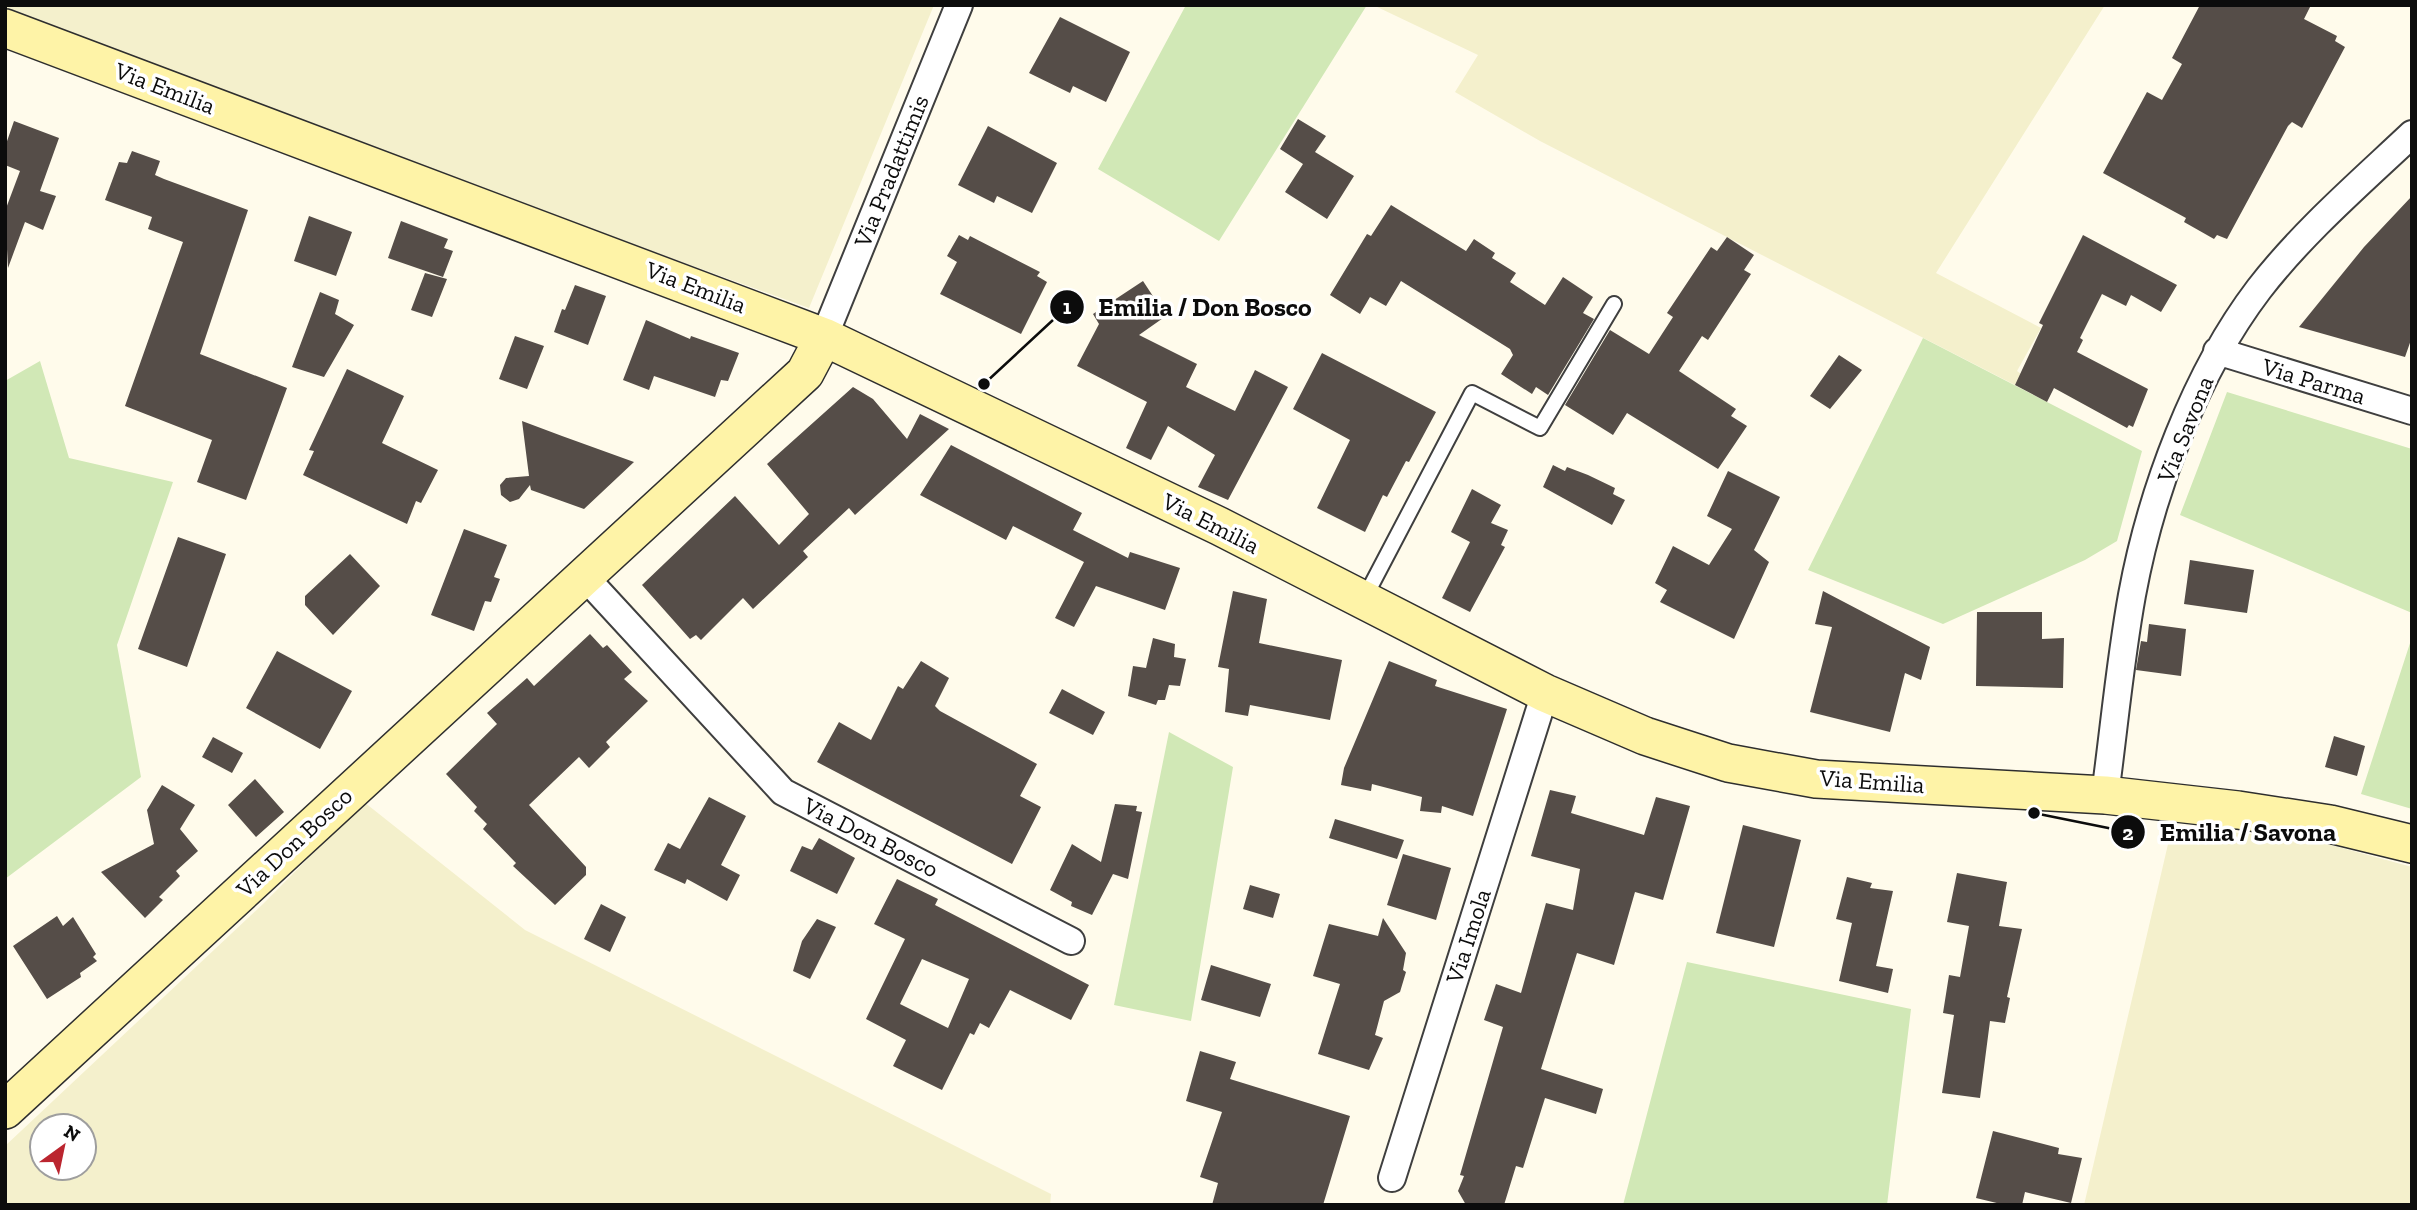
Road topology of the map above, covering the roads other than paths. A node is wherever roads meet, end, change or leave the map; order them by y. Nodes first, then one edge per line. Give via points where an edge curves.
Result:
1 (959, 5) edge
2 (5, 28) edge
3 (2412, 134) edge
4 (1614, 304) dead end
5 (824, 337) junction
6 (2217, 351) junction
7 (2412, 411) edge
8 (583, 575) junction
9 (1363, 601) junction
10 (1545, 693) junction
11 (2105, 795) junction
12 (2412, 844) edge
13 (1071, 941) dead end
14 (5, 1110) edge
15 (1392, 1178) dead end

1 - 5 street, Via Pradattimis
2 - 5 street, Via Emilia
3 - 6 street, Via Savona via 2260,287
4 - 9 lane via 1540,428 1472,393
5 - 8 street, Via Don Bosco via 805,373
5 - 9 street, Via Emilia via 1069,452
6 - 7 street, Via Parma
6 - 11 street, Via Savona via 2172,455 2132,595
8 - 13 street, Via Don Bosco via 783,792
8 - 14 street, Via Don Bosco
9 - 10 street, Via Emilia
10 - 11 street, Via Emilia via 1657,740 1728,763 1816,779
10 - 15 street, Via Imola
11 - 12 street, Via Emilia via 2285,816

